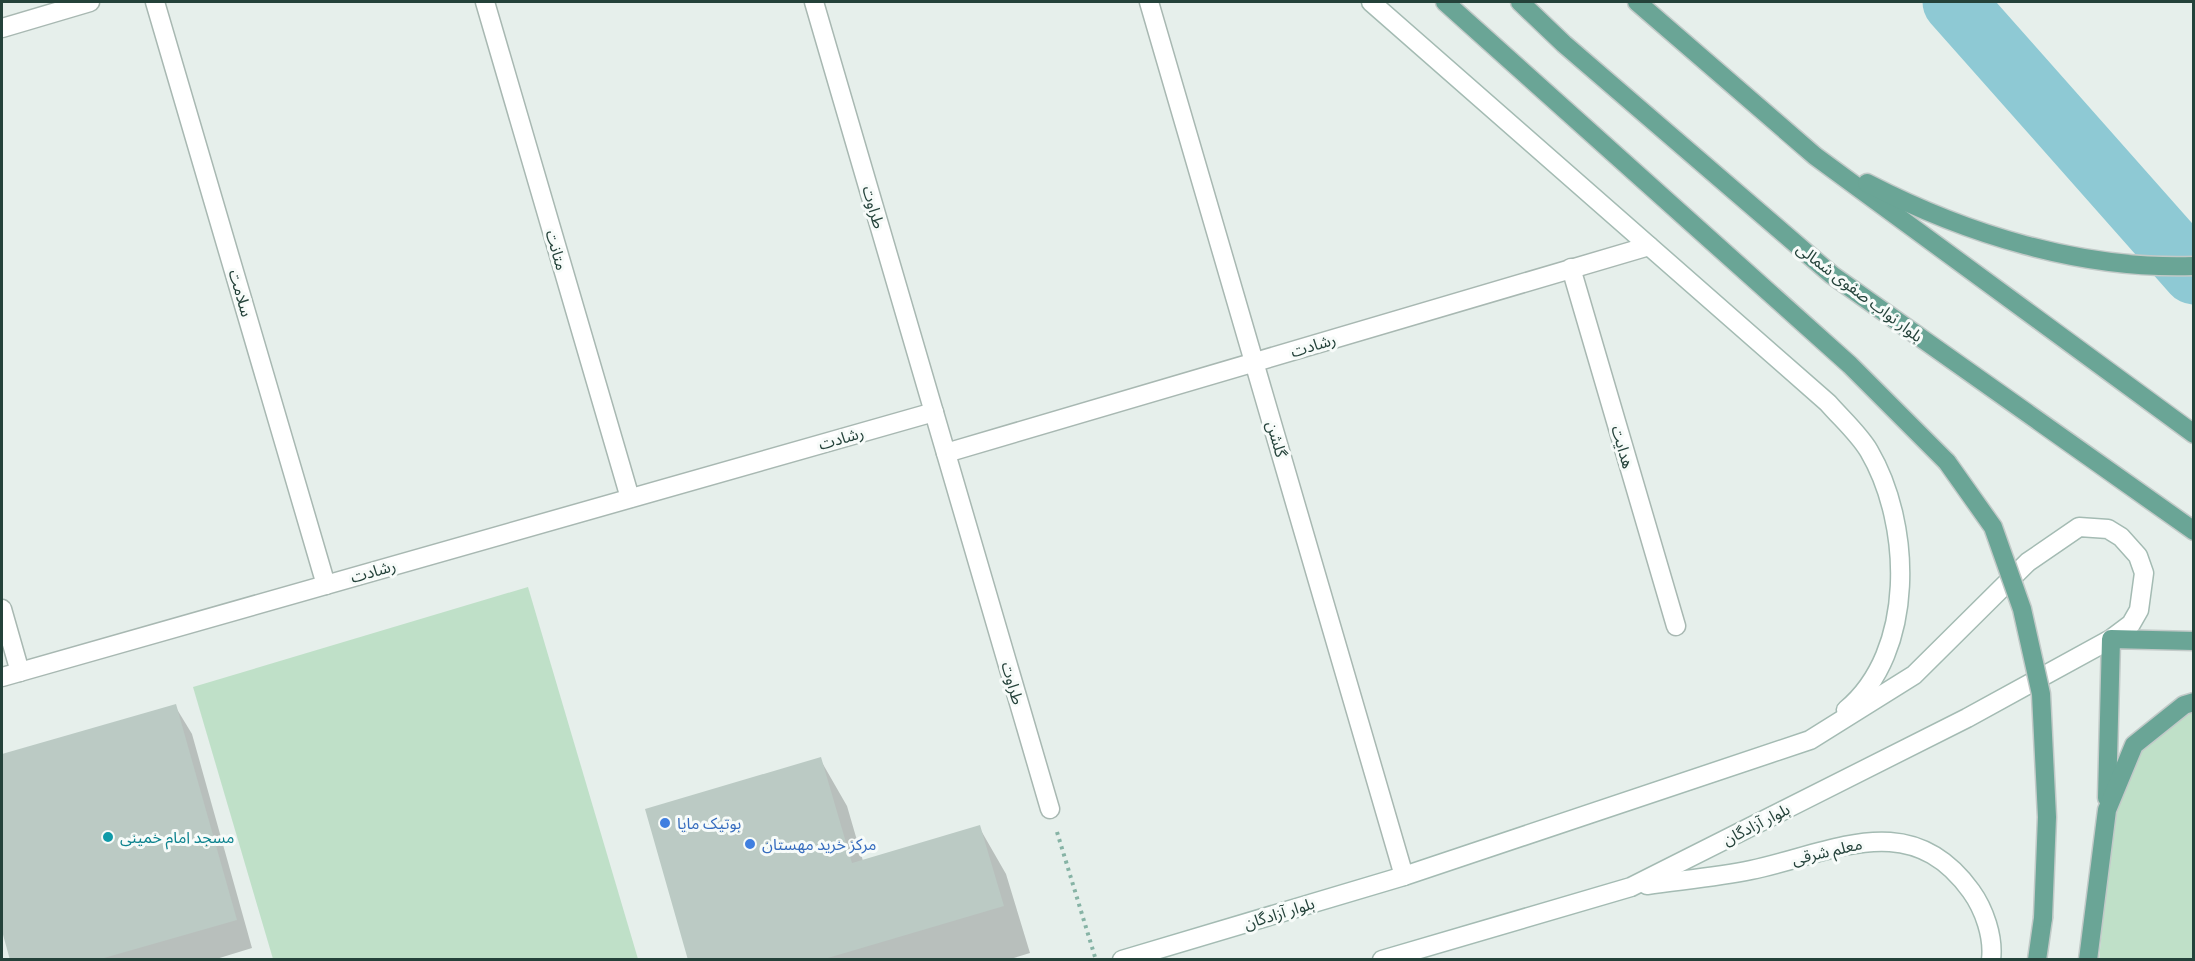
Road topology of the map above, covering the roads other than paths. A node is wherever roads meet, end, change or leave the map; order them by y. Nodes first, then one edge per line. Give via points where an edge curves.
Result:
1 (90, 2) edge
2 (155, 2) edge
3 (485, 2) edge
4 (814, 2) edge
5 (1149, 2) edge
6 (1371, 2) edge
7 (1445, 2) edge
8 (1520, 2) edge
9 (1637, 2) edge
10 (2, 28) edge
11 (1815, 156) junction
12 (1649, 246) junction
13 (2193, 266) edge
14 (1571, 268) junction
15 (1255, 362) junction
16 (934, 412) junction
17 (2193, 434) edge
18 (946, 453) junction
19 (630, 498) junction
20 (2193, 531) edge
21 (327, 585) junction
22 (2, 609) edge
23 (1676, 626) dead end
24 (2111, 639) junction
25 (2193, 641) edge
26 (20, 672) junction
27 (2, 677) edge
28 (2193, 702) edge
29 (1810, 740) junction
30 (1050, 808) road end
31 (2107, 810) junction
32 (1404, 876) junction
33 (1631, 887) junction
34 (1429, 953) edge
35 (1122, 960) edge
36 (1382, 960) edge
37 (1991, 960) edge
38 (2037, 960) edge
39 (2088, 960) edge

1 - 10 street
2 - 21 street, سلامت
3 - 19 street, متانت
4 - 16 street, طراوت
5 - 15 street, گلشن
6 - 12 street
7 - 38 main road, bridge via 1850,365 1947,462 1993,527 2022,609 2041,694 2047,817 2043,918
8 - 20 main road, بلوار نواب صفوی شمالی via 1832,275
9 - 11 main road
11 - 13 main road via 1913,207 2048,253 2164,267
11 - 17 main road
12 - 14 street, رشادت
12 - 29 street via 1827,403 1869,451 1891,502 1901,556 1898,611 1882,665 1857,701
14 - 15 street, رشادت
14 - 23 street, هدایت
15 - 18 street, رشادت
15 - 32 street, گلشن
16 - 18 street
16 - 19 street, رشادت
18 - 30 street, طراوت
19 - 21 street, رشادت
21 - 26 street, رشادت
22 - 26 street
24 - 25 main road
24 - 29 street, بلوار آزادگان via 2131,624 2139,610 2144,573 2131,545 2121,537 2108,529 2079,527 2028,562 1914,675
24 - 31 main road
24 - 33 street, بلوار آزادگان via 1967,718
26 - 27 street, رشادت
28 - 31 main road via 2134,745
29 - 32 street, بلوار آزادگان
31 - 39 main road
32 - 35 street, بلوار آزادگان
33 - 34 street, بلوار آزادگان
33 - 37 street, معلم شرقی via 1751,870 1851,842 1881,840 1910,845 1952,869 1977,899 1988,926
34 - 36 street, بلوار آزادگان

